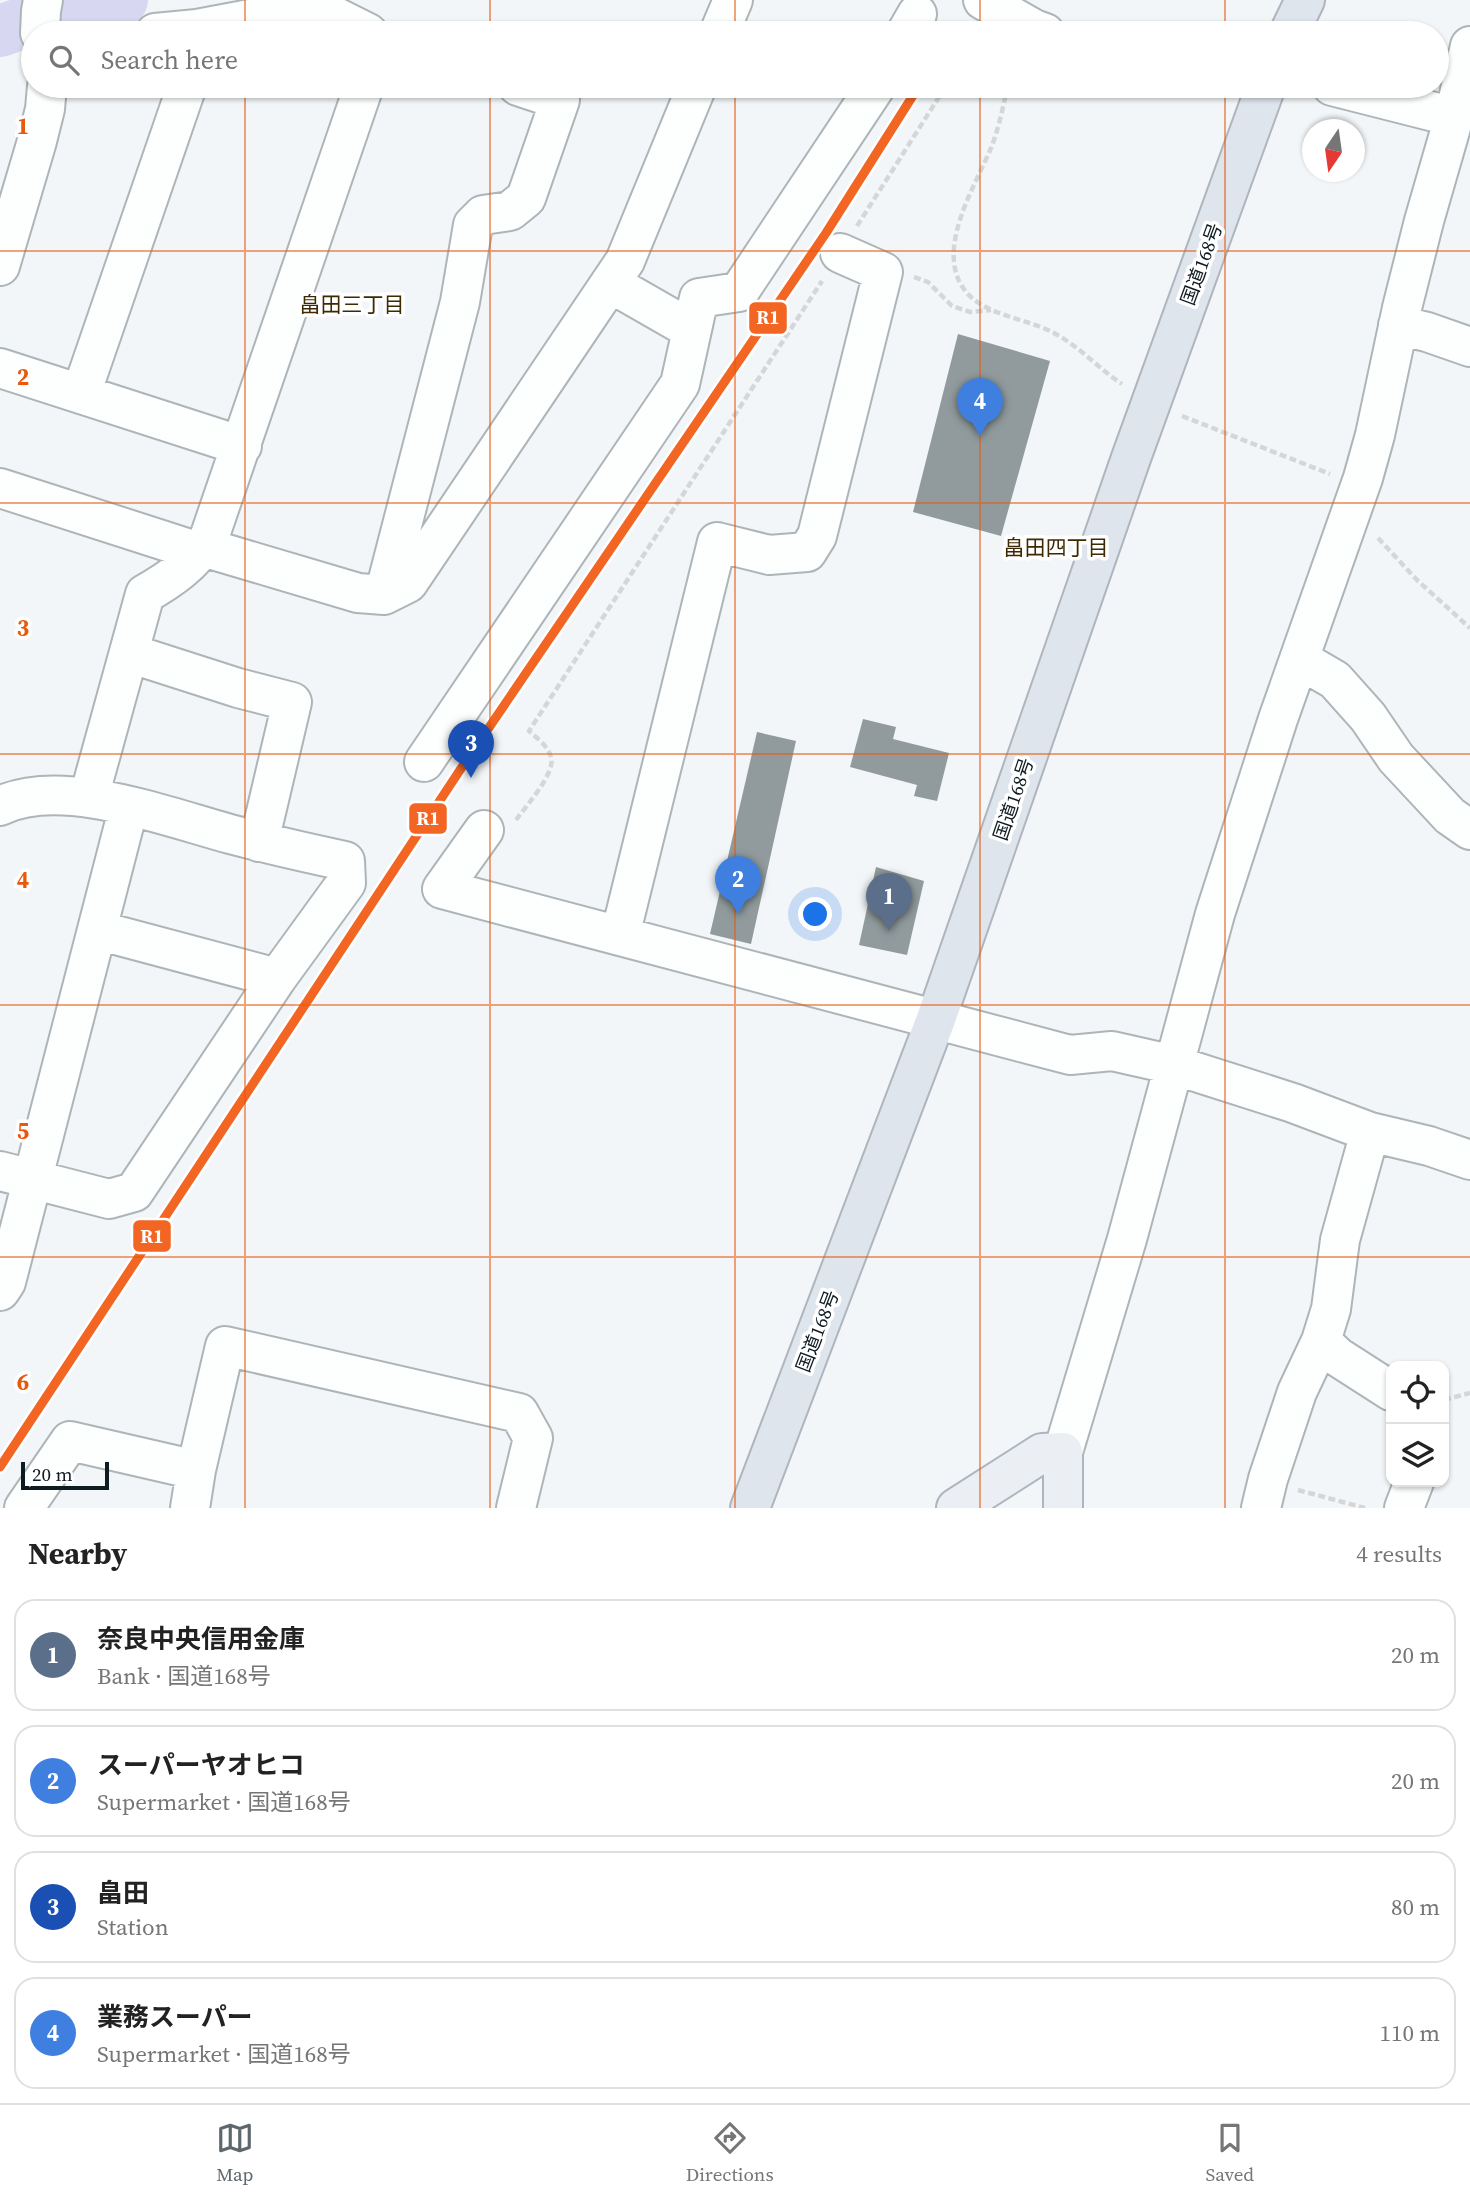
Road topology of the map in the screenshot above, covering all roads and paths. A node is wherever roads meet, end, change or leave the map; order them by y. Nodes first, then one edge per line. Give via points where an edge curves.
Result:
1 (43, 0) edge
2 (733, 0) edge
3 (983, 0) edge
4 (1305, 0) edge
5 (356, 18) edge
6 (41, 21) edge
7 (236, 21) edge
8 (724, 21) edge
9 (1020, 21) edge
10 (1295, 21) edge
11 (1470, 46) edge
12 (46, 98) edge
13 (183, 98) edge
14 (359, 98) edge
15 (553, 98) edge
16 (692, 98) edge
17 (868, 98) edge
18 (938, 98) edge
19 (1262, 98) edge
20 (1396, 98) edge
21 (1460, 110) edge
22 (840, 253) junction
23 (0, 266) edge
24 (883, 272) junction
25 (610, 283) junction
26 (992, 310) dead end
27 (1398, 325) junction
28 (692, 330) junction
29 (1470, 347) edge
30 (0, 368) edge
31 (81, 394) junction
32 (242, 446) junction
33 (0, 488) edge
34 (201, 550) junction
35 (384, 595) junction
36 (129, 653) junction
37 (1299, 659) junction
38 (424, 762) dead end
39 (89, 797) junction
40 (0, 806) edge
41 (129, 806) junction
42 (497, 829) joint
43 (1470, 830) edge
44 (259, 842) junction
45 (97, 930) junction
46 (620, 936) junction
47 (277, 978) junction
48 (936, 1018) junction
49 (1174, 1065) junction
50 (1370, 1132) junction
51 (1470, 1160) edge
52 (16, 1175) edge
53 (0, 1291) edge
54 (1321, 1341) junction
55 (1386, 1388) edge
56 (1470, 1393) edge
57 (1449, 1399) edge
58 (1063, 1452) junction
59 (196, 1470) junction
60 (1412, 1487) edge
61 (1265, 1494) edge
62 (24, 1508) edge
63 (190, 1508) edge
64 (516, 1508) edge
65 (750, 1508) edge
66 (956, 1508) edge
67 (1062, 1508) edge
68 (1365, 1508) edge
69 (1404, 1508) edge

1 - 6 street
2 - 8 street
3 - 9 street
4 - 10 highway
5 - 7 street via 297,10
11 - 21 street
12 - 23 street
13 - 31 street
14 - 32 street
15 - 35 street via 559,100 526,198 510,211 483,215 474,225 460,302
16 - 25 street via 625,261
17 - 28 street via 739,292 699,298
18 - 22 path
19 - 48 highway, 国道168号
20 - 21 street
21 - 27 street via 1424,221
22 - 24 street
22 - 42 path via 529,731 547,748 552,759 549,774
24 - 26 path via 928,282 952,306 970,312
24 - 46 street via 817,536 807,552 769,555 717,542
25 - 28 street
25 - 35 street via 408,583
27 - 29 street
27 - 37 street via 1363,478
28 - 38 street via 680,384
30 - 31 street
31 - 32 street
32 - 34 street
33 - 34 street
34 - 35 street via 358,593
34 - 36 street via 172,579 145,593
36 - 39 street
36 - 44 street via 292,702
37 - 43 street via 1335,680 1396,758 1450,816
37 - 49 street via 1234,849
39 - 40 street via 53,795 11,800
39 - 41 street
41 - 44 street
41 - 45 street
42 - 46 street via 442,889
44 - 47 street via 345,861 346,883
45 - 47 street
45 - 52 street
46 - 48 street
47 - 52 street via 134,1192 109,1199
48 - 49 street via 1070,1055 1112,1051
48 - 65 highway, 国道168号
49 - 50 street
49 - 58 street
50 - 51 street
50 - 54 street via 1340,1240 1332,1309
52 - 53 street via 6,1282
54 - 55 street
54 - 61 street via 1297,1392
56 - 57 path
58 - 66 main road via 1042,1453
58 - 67 main road
59 - 62 street via 70,1441
59 - 63 street
59 - 64 street via 225,1346 520,1413 533,1438
60 - 69 street
61 - 68 path via 1304,1492

